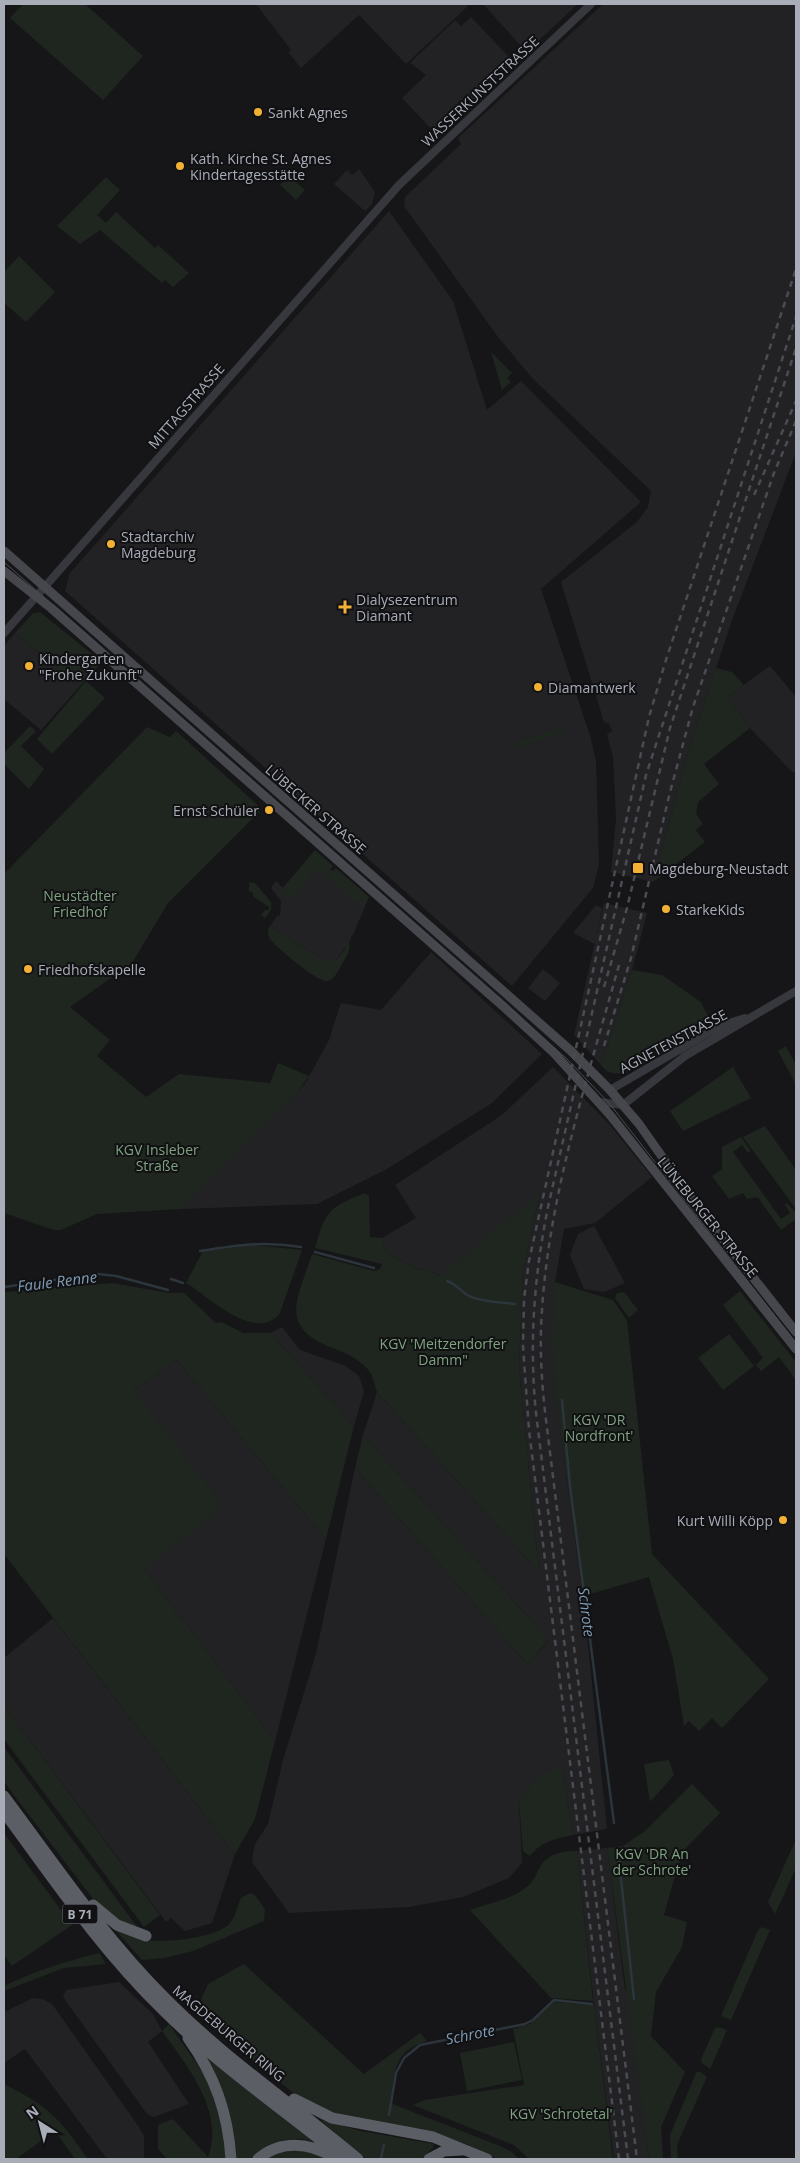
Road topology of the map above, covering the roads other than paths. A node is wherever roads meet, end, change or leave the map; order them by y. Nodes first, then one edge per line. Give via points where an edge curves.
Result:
1 (591, 4) edge
2 (388, 198) joint
3 (4, 551) edge
4 (4, 571) edge
5 (44, 586) junction
6 (35, 596) junction
7 (4, 633) edge
8 (796, 991) edge
9 (750, 1017) junction
10 (610, 1090) junction
11 (599, 1102) junction
12 (609, 1103) junction
13 (623, 1105) junction
14 (610, 1115) junction
15 (796, 1332) edge
16 (796, 1349) edge
17 (4, 1796) edge
18 (4, 1812) edge
19 (55, 1865) junction
20 (146, 1936) dead end
21 (178, 2024) junction
22 (264, 2082) junction
23 (469, 2151) junction
24 (231, 2159) edge
25 (258, 2159) edge
26 (336, 2159) edge
27 (344, 2159) edge
28 (358, 2159) edge
29 (429, 2159) edge
30 (487, 2159) edge

1 - 2 street, WASSERKUNSTSTRASSE
2 - 5 street, MITTAGSTRASSE
3 - 5 main road, LÜBECKER STRASSE
4 - 6 main road, LÜBECKER STRASSE
5 - 6 street, MITTAGSTRASSE
5 - 10 main road, LÜBECKER STRASSE via 568,1048
6 - 7 street, MITTAGSTRASSE
6 - 11 main road, LÜBECKER STRASSE via 504,1007
8 - 9 street, AGNETENSTRASSE
9 - 10 street, AGNETENSTRASSE via 708,1033
9 - 13 street, AGNETENSTRASSE via 681,1059
10 - 12 main road
10 - 13 main road, LÜNEBURGER STRASSE
11 - 12 street
11 - 14 main road, LÜNEBURGER STRASSE
12 - 13 street
12 - 14 main road
13 - 15 main road, LÜNEBURGER STRASSE via 699,1209
14 - 16 main road, LÜNEBURGER STRASSE
17 - 19 highway, MAGDEBURGER RING / B 71
18 - 21 highway, MAGDEBURGER RING / B 71 via 117,1961
19 - 20 highway via 65,1868 105,1917
19 - 22 highway, MAGDEBURGER RING / B 71 via 138,1970 183,2016
21 - 24 highway via 204,2063 218,2092 228,2127
21 - 27 highway, MAGDEBURGER RING / B 71
22 - 23 highway via 332,2118 433,2137
22 - 28 highway, MAGDEBURGER RING / B 71
23 - 29 highway via 444,2151
23 - 30 highway
25 - 26 highway via 273,2149 296,2145 316,2149

